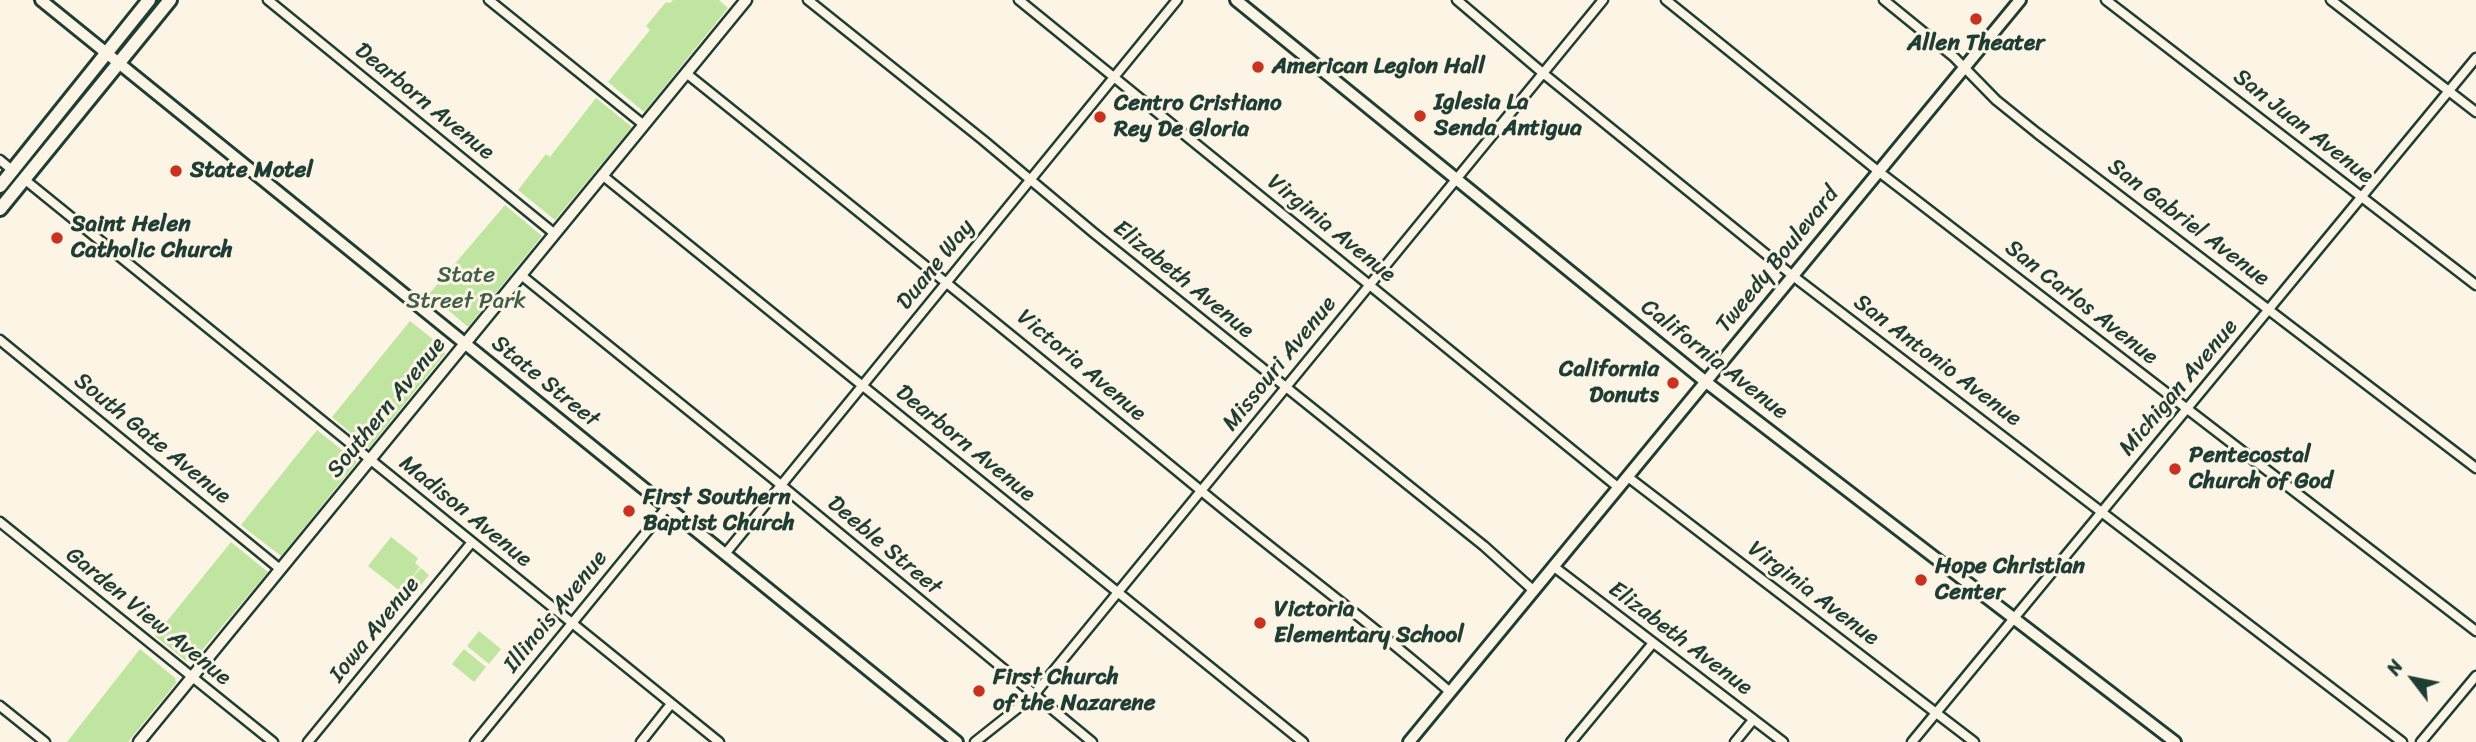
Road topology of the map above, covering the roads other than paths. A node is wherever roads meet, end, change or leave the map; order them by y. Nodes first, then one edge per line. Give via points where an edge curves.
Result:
1 (41, 0) edge
2 (149, 0) edge
3 (170, 0) edge
4 (268, 0) edge
5 (489, 0) edge
6 (808, 0) edge
7 (1019, 0) edge
8 (1177, 0) edge
9 (1236, 0) edge
10 (1457, 0) edge
11 (1603, 0) edge
12 (1666, 0) edge
13 (1884, 0) edge
14 (2021, 0) edge
15 (2106, 0) edge
16 (2331, 0) edge
17 (740, 2) edge
18 (107, 53) junction
19 (2476, 58) edge
20 (118, 64) junction
21 (1964, 68) junction
22 (686, 73) junction
23 (1544, 74) junction
24 (1114, 77) junction
25 (2449, 91) junction
26 (2476, 112) edge
27 (644, 125) junction
28 (0, 160) edge
29 (12, 170) junction
30 (1878, 172) junction
31 (603, 175) junction
32 (24, 179) junction
33 (1457, 179) junction
34 (1030, 181) junction
35 (0, 186) edge
36 (2362, 197) junction
37 (0, 209) edge
38 (555, 234) junction
39 (521, 275) junction
40 (1793, 276) junction
41 (947, 282) junction
42 (1370, 285) junction
43 (2476, 285) edge
44 (2269, 309) junction
45 (0, 340) edge
46 (464, 344) junction
47 (1706, 382) junction
48 (863, 386) junction
49 (1286, 387) junction
50 (2186, 410) junction
51 (370, 459) junction
52 (2476, 468) edge
53 (1628, 477) junction
54 (781, 485) junction
55 (1619, 488) junction
56 (1201, 491) junction
57 (667, 507) junction
58 (2102, 512) junction
59 (0, 522) edge
60 (472, 542) junction
61 (725, 554) junction
62 (1553, 566) junction
63 (280, 569) junction
64 (1533, 590) junction
65 (1117, 594) junction
66 (2014, 619) junction
67 (572, 623) junction
68 (2476, 631) edge
69 (1653, 643) junction
70 (2476, 676) edge
71 (191, 678) junction
72 (1450, 692) junction
73 (1033, 696) junction
74 (671, 704) junction
75 (0, 706) edge
76 (1936, 713) junction
77 (1754, 720) junction
78 (45, 742) edge
79 (139, 742) edge
80 (273, 742) edge
81 (308, 742) edge
82 (475, 742) edge
83 (641, 742) edge
84 (719, 742) edge
85 (957, 742) edge
86 (975, 742) edge
87 (1092, 742) edge
88 (1303, 742) edge
89 (1409, 742) edge
90 (1572, 742) edge
91 (1735, 742) edge
92 (1783, 742) edge
93 (1912, 742) edge
94 (1974, 742) edge
95 (2175, 742) edge
96 (2402, 742) edge
97 (2421, 742) edge

1 - 18 main road, State Street
2 - 18 main road
3 - 20 main road
4 - 38 street, Dearborn Avenue
5 - 27 street
6 - 34 street, Elizabeth Avenue
7 - 24 street, Virginia Avenue
8 - 24 street, Duane Way
9 - 33 main road, California Avenue
10 - 23 street, San Antonio Avenue
11 - 23 street, Missouri Avenue
12 - 30 street, San Carlos Avenue
13 - 21 street, San Gabriel Avenue
14 - 21 main road, Tweedy Boulevard
15 - 36 street, San Juan Avenue
16 - 25 street
17 - 22 street, Southern Avenue
18 - 20 main road, State Street
18 - 29 main road
19 - 25 street, Michigan Avenue
20 - 32 main road
20 - 46 main road, State Street
21 - 30 main road, Tweedy Boulevard
21 - 44 street, San Gabriel Avenue via 2037,133
22 - 27 street, Southern Avenue
22 - 41 street, Victoria Avenue
23 - 33 street, Missouri Avenue
23 - 40 street, San Antonio Avenue
24 - 34 street, Duane Way
24 - 42 street, Virginia Avenue
25 - 26 street
25 - 36 street, Michigan Avenue
27 - 31 street, Southern Avenue
28 - 29 street
29 - 35 main road
30 - 40 main road, Tweedy Boulevard
30 - 50 street, San Carlos Avenue
31 - 38 street, Southern Avenue
31 - 48 street, Dearborn Avenue
32 - 37 main road
32 - 51 street, Madison Avenue
33 - 42 street, Missouri Avenue
33 - 47 main road, California Avenue
34 - 41 street, Duane Way
34 - 49 street, Elizabeth Avenue
36 - 43 street, San Juan Avenue
36 - 44 street, Michigan Avenue
38 - 39 street, Southern Avenue
39 - 46 street, Southern Avenue
39 - 54 street, Deeble Street
40 - 47 main road, Tweedy Boulevard
40 - 58 street, San Antonio Avenue
41 - 48 street, Duane Way
41 - 56 street, Victoria Avenue
42 - 49 street, Missouri Avenue
42 - 55 street, Virginia Avenue
44 - 50 street, Michigan Avenue
44 - 52 street, San Gabriel Avenue
45 - 63 street, South Gate Avenue
46 - 51 street, Southern Avenue
46 - 57 main road, State Street
47 - 53 main road, Tweedy Boulevard
47 - 66 main road, California Avenue
48 - 54 street, Duane Way
48 - 65 street, Dearborn Avenue
49 - 56 street, Missouri Avenue
49 - 64 street, Elizabeth Avenue
50 - 58 street, Michigan Avenue
50 - 68 street, San Carlos Avenue
51 - 60 street, Madison Avenue
51 - 63 street, Southern Avenue
53 - 55 main road, Tweedy Boulevard
53 - 76 street, Virginia Avenue
54 - 61 street, Duane Way
54 - 73 street, Deeble Street
55 - 62 main road, Tweedy Boulevard
56 - 65 street, Missouri Avenue
56 - 72 street, Victoria Avenue
57 - 61 main road, State Street
57 - 67 street, Illinois Avenue
58 - 66 street, Michigan Avenue
58 - 96 street, San Antonio Avenue
59 - 71 street, Garden View Avenue
60 - 67 street, Madison Avenue
60 - 81 street, Iowa Avenue
61 - 85 main road, State Street
62 - 64 main road, Tweedy Boulevard
62 - 69 street, Elizabeth Avenue
63 - 71 street, Southern Avenue
64 - 72 main road, Tweedy Boulevard
65 - 73 street, Missouri Avenue
65 - 88 street, Dearborn Avenue
66 - 76 street, Michigan Avenue
66 - 95 main road, California Avenue
67 - 74 street, Madison Avenue
67 - 82 street, Illinois Avenue
69 - 77 street, Elizabeth Avenue
69 - 90 street
70 - 97 street
71 - 79 street, Southern Avenue
71 - 80 street, Garden View Avenue
72 - 89 main road, Tweedy Boulevard
73 - 86 street, Missouri Avenue
73 - 87 street, Deeble Street
74 - 83 street
74 - 84 street, Madison Avenue
75 - 78 street
76 - 93 street, Michigan Avenue
76 - 94 street, Virginia Avenue
77 - 91 street
77 - 92 street, Elizabeth Avenue

